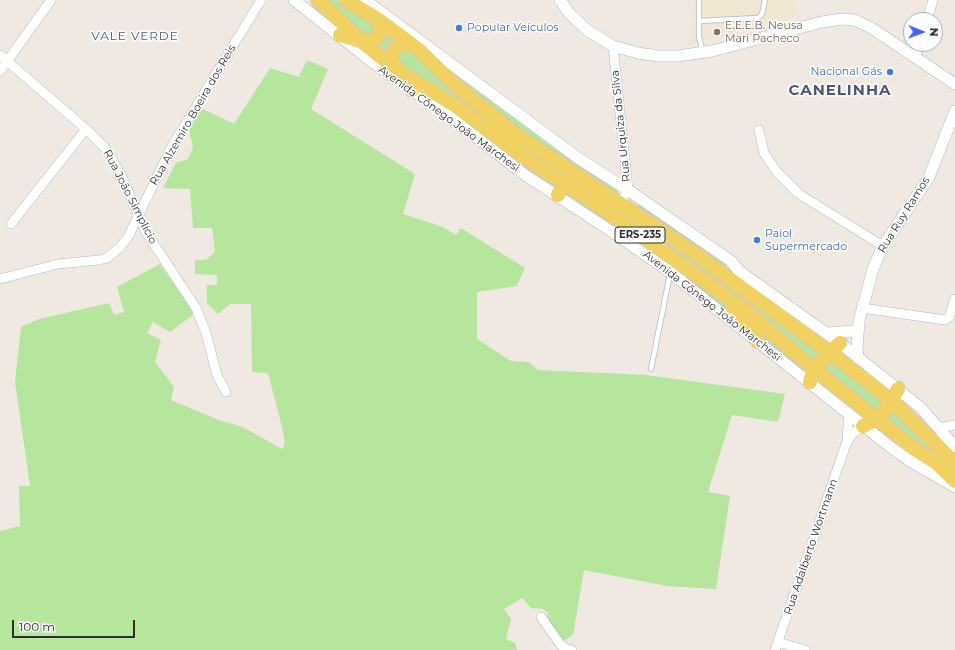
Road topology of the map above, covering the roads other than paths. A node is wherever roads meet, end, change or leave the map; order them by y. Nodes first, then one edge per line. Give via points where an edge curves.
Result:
1 (51, 0) edge
2 (261, 0) edge
3 (294, 0) edge
4 (318, 0) edge
5 (346, 0) edge
6 (365, 0) edge
7 (560, 0) edge
8 (699, 0) edge
9 (765, 0) edge
10 (933, 0) edge
11 (929, 12) edge
12 (379, 20) junction
13 (698, 21) junction
14 (340, 35) junction
15 (360, 41) junction
16 (410, 44) junction
17 (613, 46) junction
18 (917, 52) edge
19 (703, 53) junction
20 (3, 58) edge
21 (915, 58) junction
22 (397, 70) junction
23 (0, 71) edge
24 (955, 84) edge
25 (412, 90) junction
26 (955, 111) edge
27 (86, 129) junction
28 (759, 130) dead end
29 (564, 182) junction
30 (628, 190) junction
31 (558, 196) junction
32 (620, 203) junction
33 (139, 215) junction
34 (11, 224) dead end
35 (883, 246) junction
36 (670, 272) junction
37 (736, 277) junction
38 (0, 279) edge
39 (722, 293) junction
40 (955, 299) edge
41 (862, 308) junction
42 (859, 321) junction
43 (853, 331) junction
44 (827, 333) junction
45 (758, 341) junction
46 (835, 347) junction
47 (858, 358) junction
48 (651, 369) dead end
49 (812, 375) junction
50 (898, 389) junction
51 (226, 392) dead end
52 (892, 402) junction
53 (849, 413) junction
54 (877, 420) junction
55 (955, 425) edge
56 (863, 426) junction
57 (939, 428) junction
58 (846, 444) junction
59 (955, 447) edge
60 (955, 463) edge
61 (955, 481) edge
62 (955, 487) edge
63 (541, 617) dead end
64 (776, 646) edge
65 (557, 647) edge
66 (572, 650) edge
67 (805, 650) edge

1 - 20 street
2 - 33 street, Rua Alzemiro Boeira dos Reis via 172,146
3 - 14 street, Avenida Cônego João Marchesi
4 - 15 main road, Avenida Cônego João Marchesi / ERS-235
5 - 12 main road, ERS-235
6 - 30 street via 578,158
7 - 17 street via 569,13 587,30
8 - 13 lane
9 - 13 lane via 762,14 758,18
10 - 11 street
12 - 15 main road via 381,28 377,39
12 - 16 main road, ERS-235
13 - 19 lane
14 - 15 main road
14 - 25 street, Avenida Cônego João Marchesi via 372,62
15 - 22 main road, Avenida Cônego João Marchesi / ERS-235
16 - 22 main road via 400,45 393,51 392,62
16 - 32 main road, ERS-235 via 514,133
17 - 19 street via 654,55
17 - 30 street, Rua Urquiza da Silva
18 - 21 street
19 - 21 street via 822,22 854,20 870,27
20 - 23 street
20 - 27 street, Rua João Simplício
21 - 24 street
22 - 25 main road
22 - 29 main road, Avenida Cônego João Marchesi / ERS-235 via 433,90 525,158
25 - 31 street, Avenida Cônego João Marchesi
26 - 35 street, Rua Ruy Ramos via 928,177
27 - 33 street, Rua João Simplício via 114,161
27 - 34 street
28 - 35 street via 764,153 777,172 798,194
29 - 31 main road
29 - 39 main road, Avenida Cônego João Marchesi / ERS-235
30 - 32 street, Rua Urquiza da Silva
30 - 37 street via 731,262
31 - 36 street, Avenida Cônego João Marchesi
32 - 37 main road, ERS-235
33 - 38 street, Rua Alzemiro Boeira dos Reis via 128,237 107,258 58,264
33 - 51 street, Rua João Simplício via 146,232 196,308 206,333 217,375
35 - 41 street, Rua Ruy Ramos via 868,282
36 - 45 street, Avenida Cônego João Marchesi
36 - 48 lane
37 - 44 street
37 - 46 main road, ERS-235
39 - 45 main road
39 - 49 main road, Avenida Cônego João Marchesi / ERS-235
40 - 41 street via 949,317 945,320
41 - 42 street, Rua Ruy Ramos
42 - 43 street, Rua Ruy Ramos
42 - 47 street, Rua Ruy Ramos
43 - 44 street
43 - 46 street, Rua Ruy Ramos
44 - 46 street
45 - 49 street, Avenida Cônego João Marchesi
46 - 47 street
46 - 49 main road
46 - 52 main road, ERS-235
47 - 50 street
49 - 53 street, Avenida Cônego João Marchesi
49 - 54 main road, Avenida Cônego João Marchesi / ERS-235
50 - 52 main road
50 - 57 street via 921,408
52 - 54 main road
52 - 60 main road, ERS-235
53 - 56 street, Avenida Cônego João Marchesi
53 - 58 street, Rua Adalberto Wortmann
54 - 56 main road
54 - 61 main road, Avenida Cônego João Marchesi / ERS-235 via 938,464
55 - 57 street
56 - 58 street, Rua Adalberto Wortmann via 853,433
56 - 62 street, Avenida Cônego João Marchesi via 910,461
57 - 59 street
58 - 64 street, Rua Adalberto Wortmann
63 - 65 street
64 - 67 street
65 - 66 street

